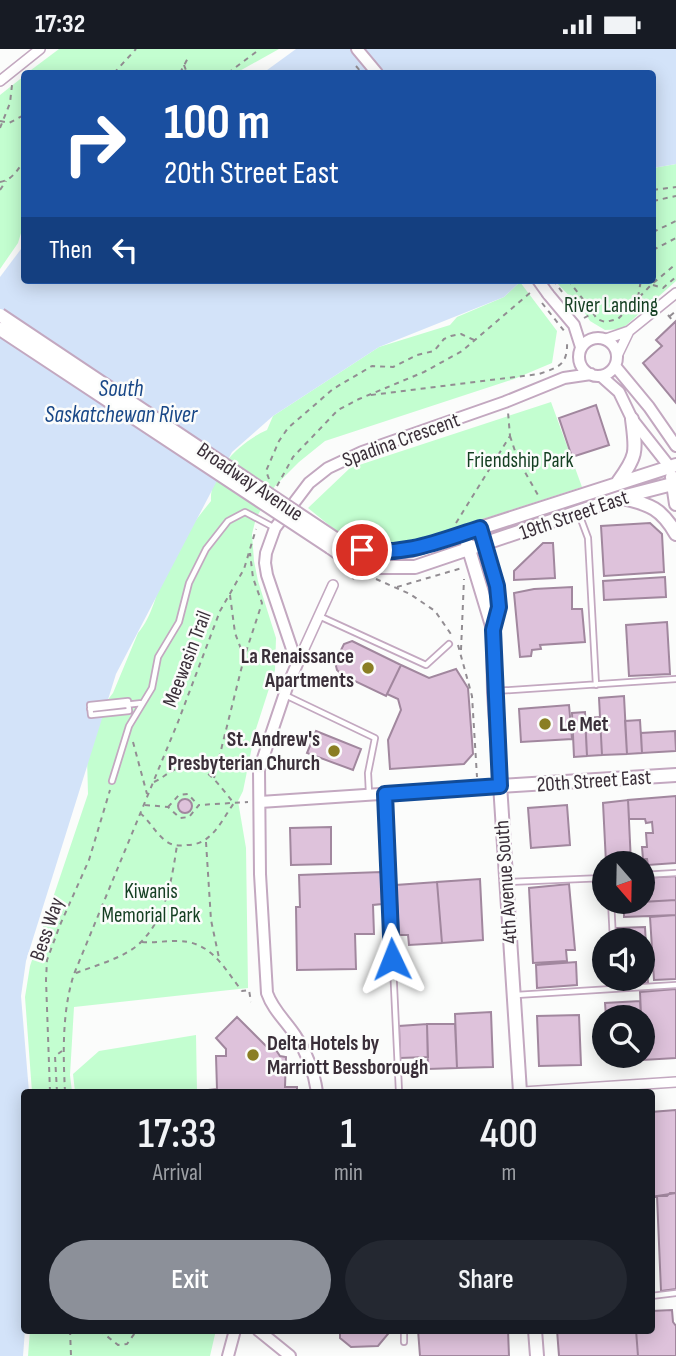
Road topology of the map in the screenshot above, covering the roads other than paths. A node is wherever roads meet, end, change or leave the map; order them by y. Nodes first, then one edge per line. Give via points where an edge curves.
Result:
1 (40, 49) edge
2 (358, 49) edge
3 (375, 70) edge
4 (3, 79) edge
5 (539, 284) edge
6 (676, 293) edge
7 (0, 315) edge
8 (0, 329) edge
9 (569, 329) junction
10 (629, 331) junction
11 (601, 339) junction
12 (580, 352) junction
13 (616, 361) junction
14 (596, 375) junction
15 (564, 378) junction
16 (632, 419) junction
17 (676, 446) edge
18 (672, 465) edge
19 (618, 482) junction
20 (675, 483) edge
21 (622, 498) junction
22 (676, 504) edge
23 (579, 514) junction
24 (459, 526) junction
25 (275, 528) junction
26 (480, 528) junction
27 (676, 534) edge
28 (334, 544) junction
29 (485, 544) junction
30 (362, 550) joint
31 (469, 550) junction
32 (351, 561) joint
33 (333, 585) dead end
34 (320, 616) junction
35 (493, 630) junction
36 (449, 644) dead end
37 (297, 664) junction
38 (676, 679) edge
39 (596, 685) junction
40 (494, 692) junction
41 (284, 695) junction
42 (143, 703) junction
43 (129, 705) junction
44 (676, 775) edge
45 (112, 781) road end
46 (500, 786) junction
47 (370, 794) junction
48 (385, 794) junction
49 (260, 802) junction
50 (676, 873) edge
51 (655, 874) edge
52 (592, 878) edge
53 (506, 882) junction
54 (676, 985) edge
55 (655, 986) edge
56 (592, 990) edge
57 (513, 995) junction
58 (676, 1081) edge
59 (316, 1089) edge
60 (399, 1089) edge
61 (522, 1089) edge
62 (564, 1089) edge
63 (676, 1293) edge
64 (655, 1296) edge
65 (234, 1334) edge
66 (263, 1334) edge
67 (404, 1334) edge
68 (535, 1334) edge
69 (404, 1342) dead end
70 (228, 1356) edge
71 (290, 1356) edge
72 (537, 1356) edge

1 - 4 street
2 - 3 street
5 - 9 street, bridge
6 - 10 street
7 - 28 main road, Broadway Avenue, bridge
8 - 28 main road, Broadway Avenue, bridge
9 - 11 street
9 - 12 street
10 - 11 street
10 - 13 street
11 - 12 street via 586,342
11 - 13 street via 613,345
12 - 14 street via 581,366
12 - 15 street
13 - 14 street via 609,373
13 - 17 street
14 - 15 street, Spadina Crescent
14 - 16 street via 619,392
15 - 25 street, Spadina Crescent via 328,468 309,483
16 - 18 street
16 - 19 main road via 635,453
18 - 19 main road, 19th Street East
18 - 20 main road
19 - 26 main road, 19th Street East
20 - 21 main road, 19th Street East
20 - 22 main road
21 - 23 main road, 19th Street East
21 - 27 main road via 659,510
23 - 29 main road, 19th Street East
23 - 39 lane via 588,538
24 - 26 main road, 19th Street East
24 - 30 main road, 19th Street East via 412,550
24 - 31 main road, 4th Avenue South
25 - 37 street, Spadina Crescent via 266,569
25 - 42 lane via 246,512 228,521 206,549 189,583 179,622 158,657 152,688
26 - 29 main road, 4th Avenue South
28 - 30 main road, Broadway Avenue
28 - 32 main road, Broadway Avenue
29 - 31 main road, 19th Street East
29 - 35 main road, 4th Avenue South via 499,607
31 - 32 main road, 19th Street East via 415,567
31 - 35 main road, 4th Avenue South
33 - 34 street
34 - 36 lane via 426,665
34 - 37 street
35 - 40 main road, 4th Avenue South
37 - 41 street
38 - 39 lane
39 - 40 lane
40 - 46 main road, 4th Avenue South
41 - 47 lane via 375,738 368,773
41 - 49 street via 260,770
42 - 43 lane
42 - 45 lane via 129,726
43 - 43 lane via 130,711 90,715 90,705 128,701
44 - 46 main road, 20th Street East
46 - 48 street, 20th Street East
46 - 53 main road, 4th Avenue South
47 - 48 street, 20th Street East
47 - 49 street, 20th Street East
48 - 60 lane
49 - 59 street via 267,993 308,1057
50 - 51 lane
52 - 53 lane
53 - 57 main road, 4th Avenue South
54 - 55 lane
56 - 57 lane
57 - 61 main road, 4th Avenue South
58 - 62 street
63 - 64 lane
65 - 70 street
66 - 71 street
67 - 69 lane
68 - 72 main road

